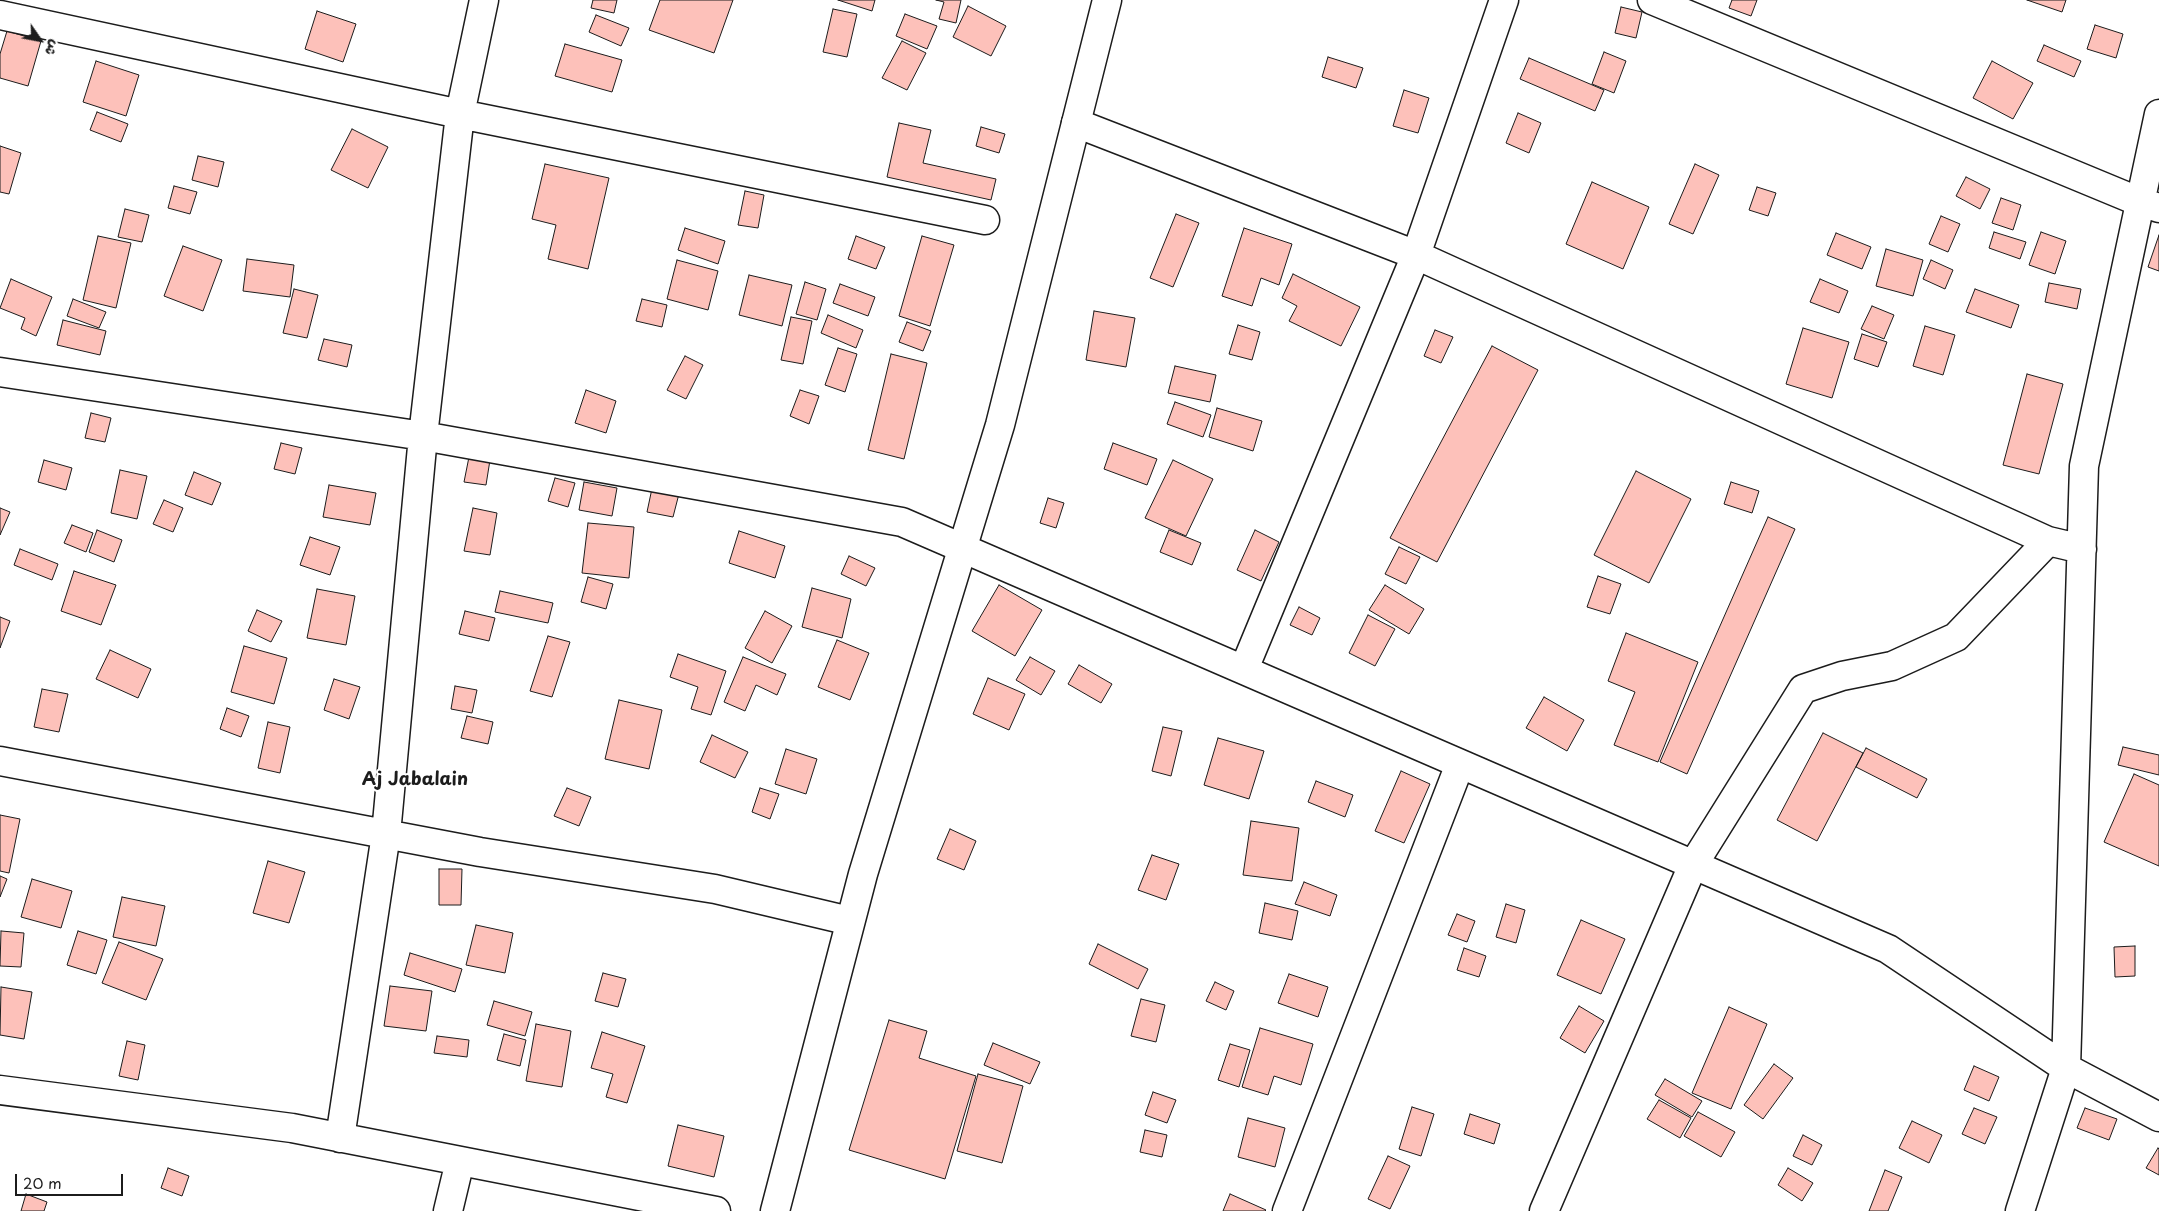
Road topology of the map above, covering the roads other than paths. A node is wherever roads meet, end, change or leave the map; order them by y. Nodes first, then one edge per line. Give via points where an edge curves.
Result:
1 (484, 0) edge
2 (1107, 0) edge
3 (1504, 0) edge
4 (1652, 0) edge
5 (0, 14) edge
6 (460, 114) junction
7 (2159, 114) edge
8 (1076, 123) junction
9 (2150, 205) edge
10 (985, 220) dead end
11 (1416, 255) junction
12 (0, 372) edge
13 (422, 436) junction
14 (2048, 541) junction
15 (962, 547) junction
16 (2082, 549) junction
17 (1244, 670) junction
18 (0, 761) edge
19 (1460, 764) junction
20 (386, 834) junction
21 (1693, 865) junction
22 (850, 920) junction
23 (2066, 1068) junction
24 (0, 1090) edge
25 (2159, 1117) edge
26 (340, 1138) junction
27 (460, 1161) junction
28 (448, 1211) edge
29 (716, 1211) edge
30 (775, 1211) edge
31 (1287, 1211) edge
32 (1544, 1211) edge
33 (2020, 1211) edge

1 - 6 street
2 - 8 street
3 - 11 street
4 - 9 street
5 - 6 street
6 - 10 street
6 - 13 street
7 - 9 street
8 - 11 street
8 - 15 street via 1000,425
9 - 16 street via 2084,466
11 - 14 street
11 - 17 street
12 - 13 street
13 - 15 street via 902,522
13 - 20 street
14 - 16 street
14 - 21 street via 1956,637 1892,666 1842,676 1803,689
15 - 17 street
15 - 22 street
16 - 23 street
17 - 19 street
18 - 20 street
19 - 21 street
19 - 31 street
20 - 22 street via 715,889
20 - 26 street
21 - 23 street via 1888,949
21 - 32 street
22 - 30 street
23 - 25 street
23 - 33 street
24 - 26 street via 292,1128
26 - 27 street
27 - 28 street
27 - 29 street

